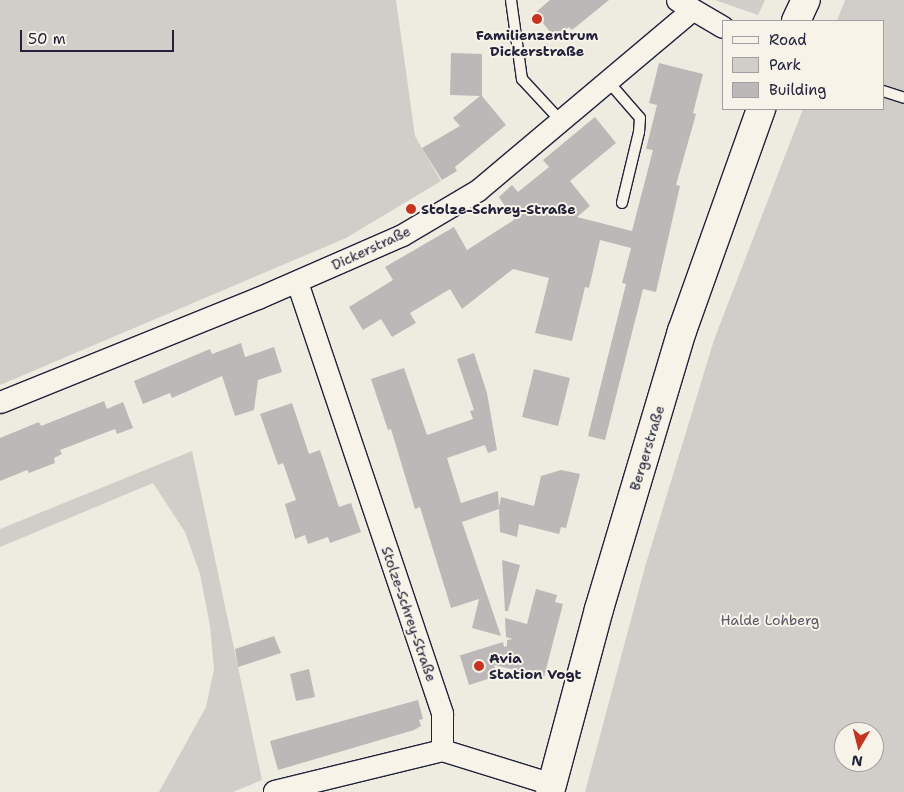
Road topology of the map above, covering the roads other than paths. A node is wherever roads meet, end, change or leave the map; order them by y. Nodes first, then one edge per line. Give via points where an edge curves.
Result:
1 (511, 0) edge
2 (806, 0) edge
3 (684, 5) edge
4 (796, 20) edge
5 (722, 26) edge
6 (607, 80) junction
7 (884, 91) edge
8 (904, 98) edge
9 (761, 110) edge
10 (560, 120) junction
11 (622, 204) dead end
12 (297, 282) junction
13 (0, 402) edge
14 (442, 750) junction
15 (551, 788) edge
16 (274, 791) edge

1 - 10 lane via 522,79
2 - 4 main road
3 - 5 street
3 - 6 street, Dickerstraße
6 - 10 street, Dickerstraße
6 - 11 lane via 640,118
7 - 8 lane
9 - 15 main road, Bergerstraße via 682,331 599,609
10 - 12 street, Dickerstraße via 478,190 402,235
12 - 13 street, Dickerstraße
12 - 14 street, Stolze-Schrey-Straße via 442,713
14 - 15 street
14 - 16 street

